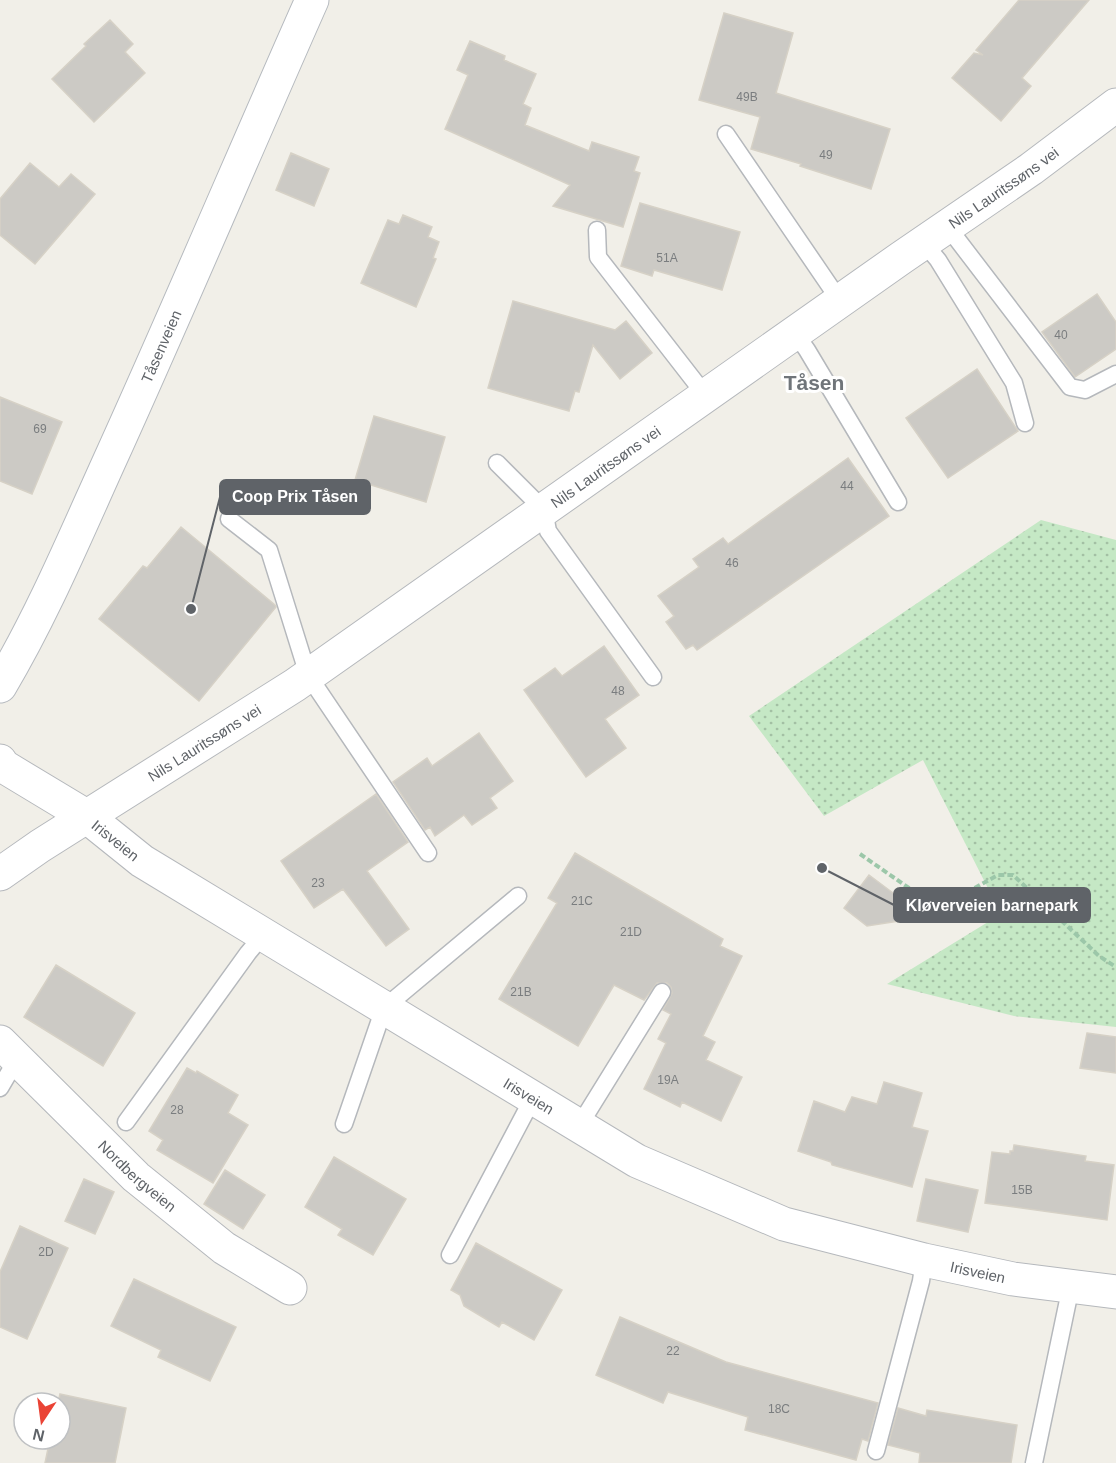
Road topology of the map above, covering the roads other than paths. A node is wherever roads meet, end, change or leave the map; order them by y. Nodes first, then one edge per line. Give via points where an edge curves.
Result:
1 (312, 0) edge
2 (1116, 105) edge
3 (726, 134) dead end
4 (597, 230) dead end
5 (935, 234) junction
6 (840, 301) junction
7 (795, 333) junction
8 (1116, 374) edge
9 (706, 396) junction
10 (1025, 423) dead end
11 (497, 463) dead end
12 (898, 502) dead end
13 (544, 510) junction
14 (229, 519) dead end
15 (308, 675) junction
16 (653, 677) dead end
17 (0, 686) edge
18 (0, 761) edge
19 (86, 816) junction
20 (428, 854) dead end
21 (0, 874) edge
22 (518, 896) dead end
23 (263, 935) junction
24 (662, 992) dead end
25 (384, 1008) junction
26 (9, 1051) edge
27 (0, 1088) edge
28 (533, 1098) junction
29 (126, 1122) dead end
30 (344, 1124) dead end
31 (579, 1126) junction
32 (450, 1255) dead end
33 (924, 1260) junction
34 (1071, 1286) junction
35 (290, 1288) dead end
36 (1116, 1292) edge
37 (876, 1451) dead end
38 (1034, 1463) edge

1 - 17 street, Tåsenveien via 69,551
2 - 5 street, Nils Lauritssøns vei
3 - 6 lane
4 - 9 lane via 598,257
5 - 6 street, Nils Lauritssøns vei
5 - 8 lane via 1070,387 1085,390
5 - 10 lane via 938,260 1014,383
6 - 7 street, Nils Lauritssøns vei
7 - 9 street, Nils Lauritssøns vei
7 - 12 lane
9 - 13 street, Nils Lauritssøns vei
11 - 13 lane
13 - 15 street, Nils Lauritssøns vei
13 - 16 lane via 548,531
14 - 15 lane via 269,550
15 - 19 street, Nils Lauritssøns vei
15 - 20 lane
18 - 19 street, Irisveien
19 - 21 street
19 - 23 street, Irisveien via 142,861
22 - 25 lane
23 - 25 street, Irisveien
23 - 29 lane
24 - 31 lane
25 - 28 street, Irisveien
25 - 30 lane
26 - 27 lane
26 - 35 street, Nordbergveien via 136,1177 224,1248
28 - 31 street, Irisveien
28 - 32 lane
31 - 33 street, Irisveien via 637,1161 784,1224
33 - 34 street, Irisveien via 1013,1279
33 - 37 lane
34 - 36 street, Irisveien
34 - 38 lane

